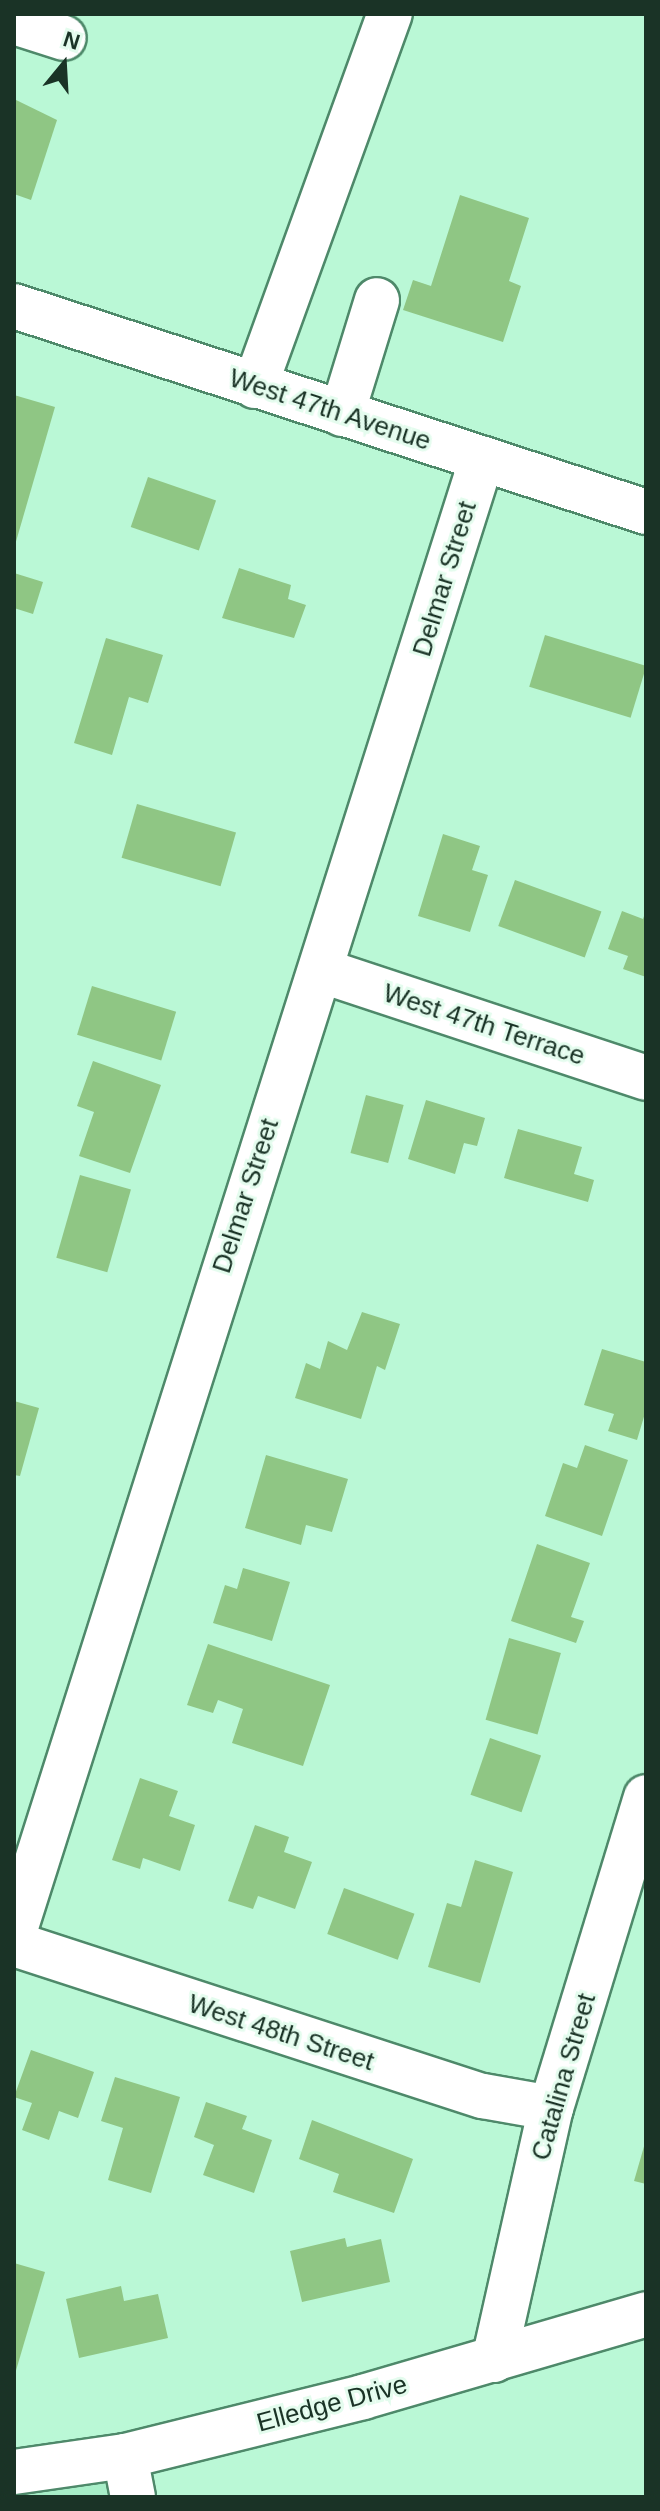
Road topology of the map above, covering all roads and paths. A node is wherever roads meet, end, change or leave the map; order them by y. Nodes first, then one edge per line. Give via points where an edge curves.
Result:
1 (390, 14) edge
2 (14, 22) edge
3 (64, 38) dead end
4 (377, 300) dead end
5 (14, 306) edge
6 (255, 386) junction
7 (342, 414) junction
8 (482, 459) junction
9 (646, 512) edge
10 (323, 971) junction
11 (646, 1078) edge
12 (646, 1797) edge
13 (14, 1933) edge
14 (14, 1944) edge
15 (551, 2108) junction
16 (646, 2314) edge
17 (494, 2360) junction
18 (14, 2472) edge
19 (129, 2477) edge

1 - 6 street
2 - 3 street
4 - 7 street
5 - 6 street, West 47th Avenue
6 - 7 street, West 47th Avenue
7 - 8 street, West 47th Avenue
8 - 9 street, West 47th Avenue
8 - 10 street, Delmar Street
10 - 11 street, West 47th Terrace
10 - 13 street, Delmar Street via 291,1054
12 - 15 street, Catalina Street
14 - 15 street, West 48th Street via 483,2096
15 - 17 street, Catalina Street
16 - 17 street, Elledge Drive
17 - 19 street, Elledge Drive
18 - 19 street, Elledge Drive

